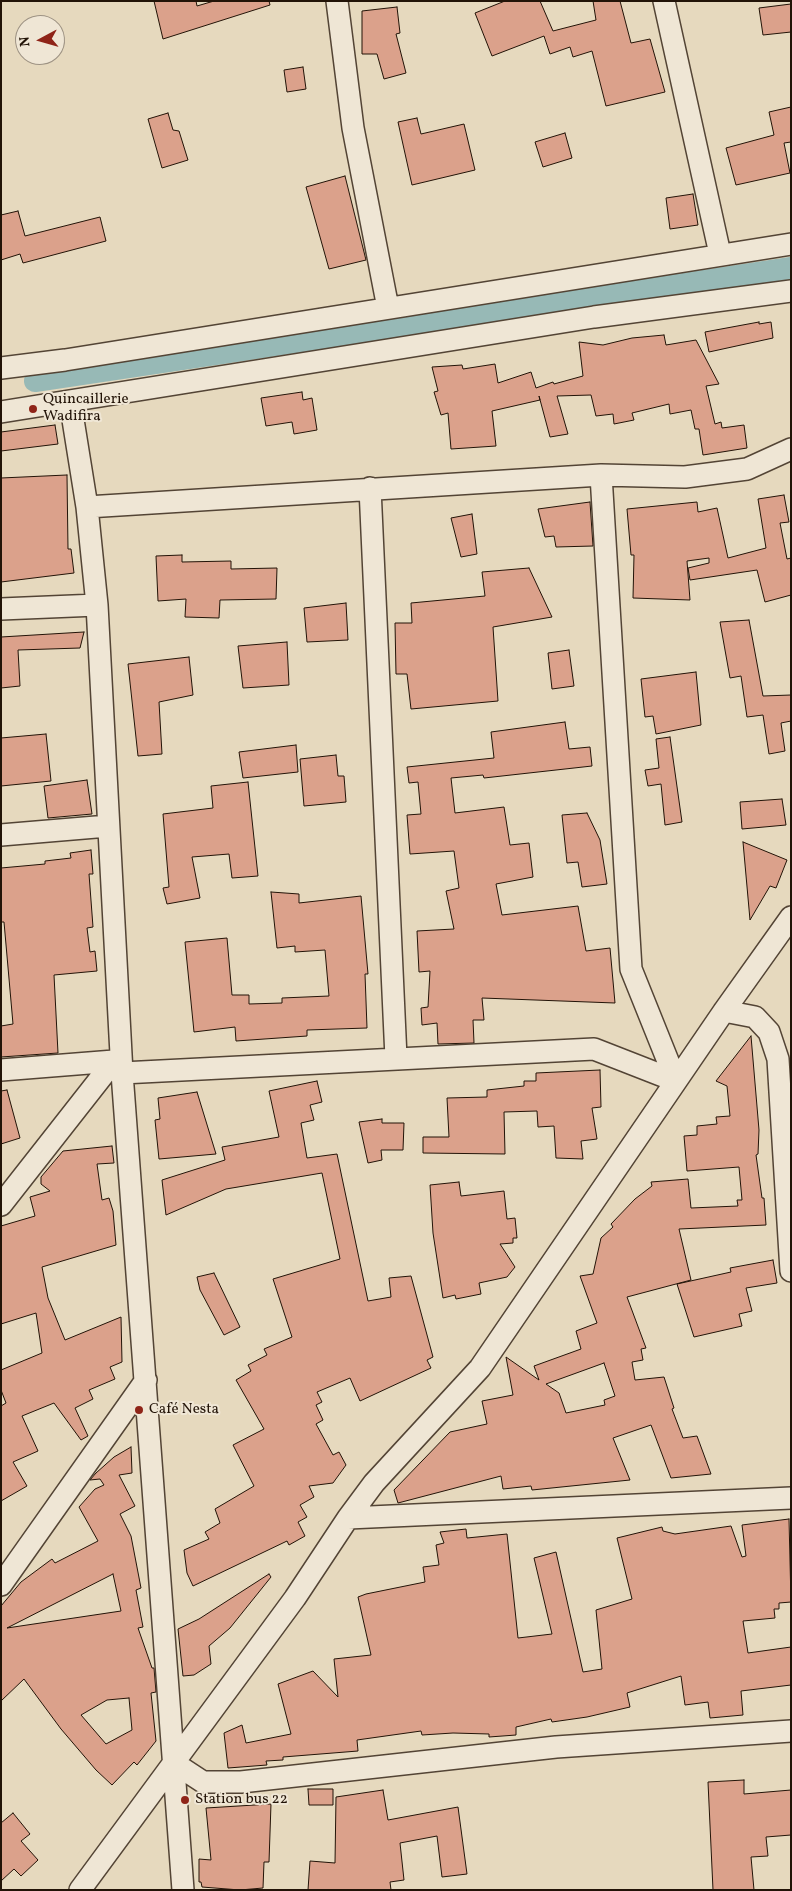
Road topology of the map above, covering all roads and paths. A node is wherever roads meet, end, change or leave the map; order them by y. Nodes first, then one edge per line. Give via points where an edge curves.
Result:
1 (337, 1) edge
2 (664, 1) edge
3 (791, 244) edge
4 (720, 254) junction
5 (791, 291) edge
6 (388, 308) junction
7 (1, 368) edge
8 (70, 401) junction
9 (1, 412) edge
10 (791, 449) edge
11 (601, 475) junction
12 (370, 488) junction
13 (87, 507) junction
14 (97, 605) junction
15 (1, 609) edge
16 (108, 826) junction
17 (1, 836) edge
18 (788, 925) edge
19 (724, 1011) junction
20 (396, 1058) junction
21 (118, 1066) junction
22 (1, 1070) edge
23 (676, 1081) junction
24 (1, 1205) edge
25 (789, 1229) edge
26 (791, 1271) edge
27 (146, 1380) junction
28 (791, 1498) edge
29 (348, 1518) junction
30 (1, 1585) edge
31 (791, 1731) edge
32 (174, 1763) junction
33 (80, 1890) edge
34 (183, 1890) edge

1 - 6 street via 353,128
2 - 4 street
3 - 4 street
4 - 6 street via 632,272
5 - 8 street via 594,317
6 - 7 street
8 - 9 street
8 - 13 street
10 - 11 street via 747,469 685,477
11 - 12 street
11 - 23 street via 631,969
12 - 13 street
12 - 20 street
13 - 14 street
14 - 15 street
14 - 16 street
16 - 17 street
16 - 21 street
18 - 19 street
19 - 23 street
19 - 25 street via 755,1017 769,1032 778,1059
20 - 21 street
20 - 23 street via 594,1049
21 - 22 street
21 - 24 street
21 - 27 street
23 - 29 street via 480,1368 374,1483
25 - 26 street
27 - 30 street
27 - 32 street
28 - 29 street
29 - 32 street via 295,1598
31 - 32 street via 556,1747 242,1782 203,1782
32 - 33 street
32 - 34 street

